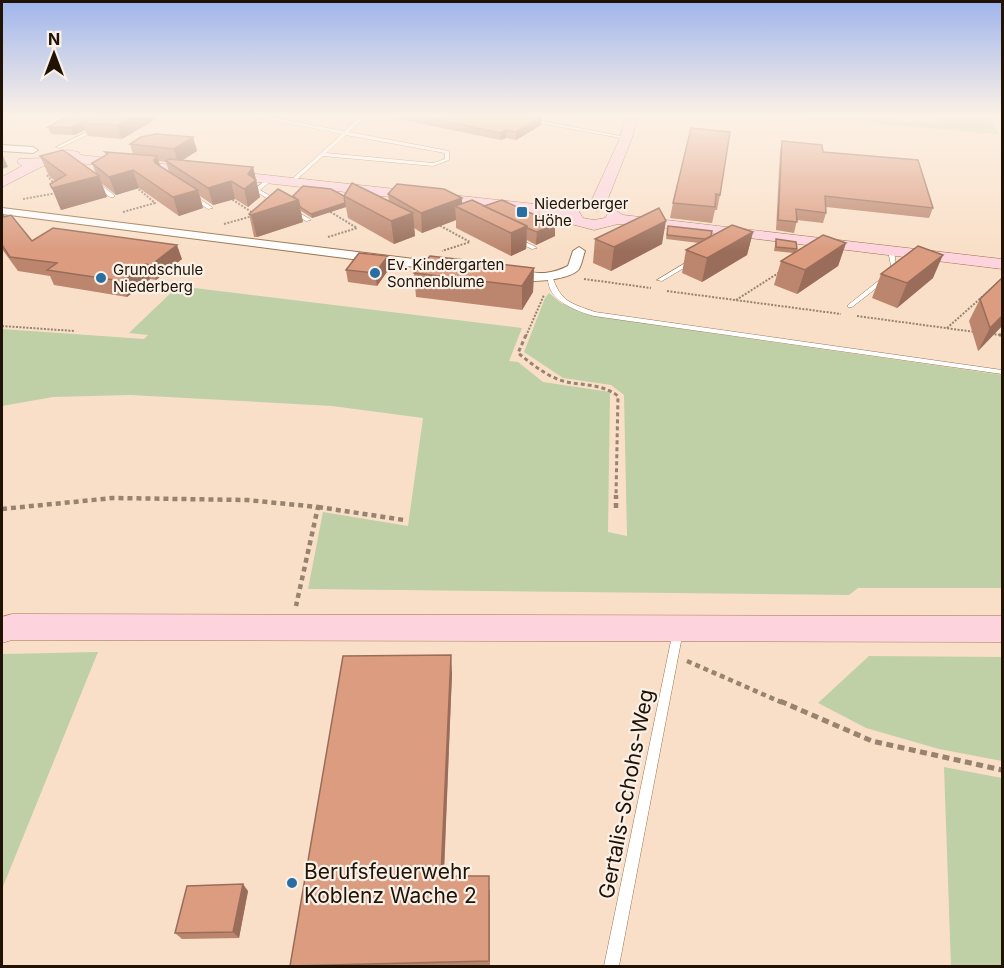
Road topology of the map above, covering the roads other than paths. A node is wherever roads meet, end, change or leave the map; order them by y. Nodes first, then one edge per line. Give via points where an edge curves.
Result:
1 (25, 160) edge
2 (95, 160) edge
3 (315, 160) edge
4 (384, 160) edge
5 (447, 160) edge
6 (617, 160) edge
7 (99, 161) junction
8 (76, 169) edge
9 (177, 169) junction
10 (85, 176) edge
11 (164, 178) edge
12 (271, 179) junction
13 (2, 181) edge
14 (293, 181) junction
15 (182, 190) edge
16 (370, 190) junction
17 (112, 196) edge
18 (357, 200) edge
19 (597, 206) junction
20 (210, 208) edge
21 (2, 211) edge
22 (572, 213) junction
23 (615, 217) junction
24 (308, 220) edge
25 (513, 238) edge
26 (534, 248) edge
27 (579, 250) dead end
28 (891, 250) junction
29 (699, 257) edge
30 (996, 263) edge
31 (462, 269) edge
32 (495, 273) edge
33 (553, 280) junction
34 (660, 280) dead end
35 (850, 306) dead end
36 (1002, 372) edge
37 (5, 627) edge
38 (1002, 629) edge
39 (675, 642) junction
40 (611, 966) edge

1 - 13 street
2 - 7 street
3 - 14 lane
4 - 5 lane via 433,165
6 - 19 street
7 - 8 lane
7 - 9 street
9 - 11 lane
9 - 12 street
10 - 17 lane
12 - 14 street
12 - 24 lane via 256,190
14 - 16 street
15 - 20 lane
16 - 18 lane
16 - 22 street via 466,207
19 - 22 street
19 - 23 street via 609,209
21 - 31 street
22 - 23 street via 577,221 588,224 606,223
23 - 28 street via 720,234
25 - 26 lane
27 - 33 street via 573,268
28 - 30 street
28 - 35 lane via 895,271
29 - 34 lane
32 - 33 street
33 - 36 lane via 554,292 568,305 594,314
37 - 39 street via 291,628
38 - 39 street
39 - 40 lane, Gertalis-Schohs-Weg

